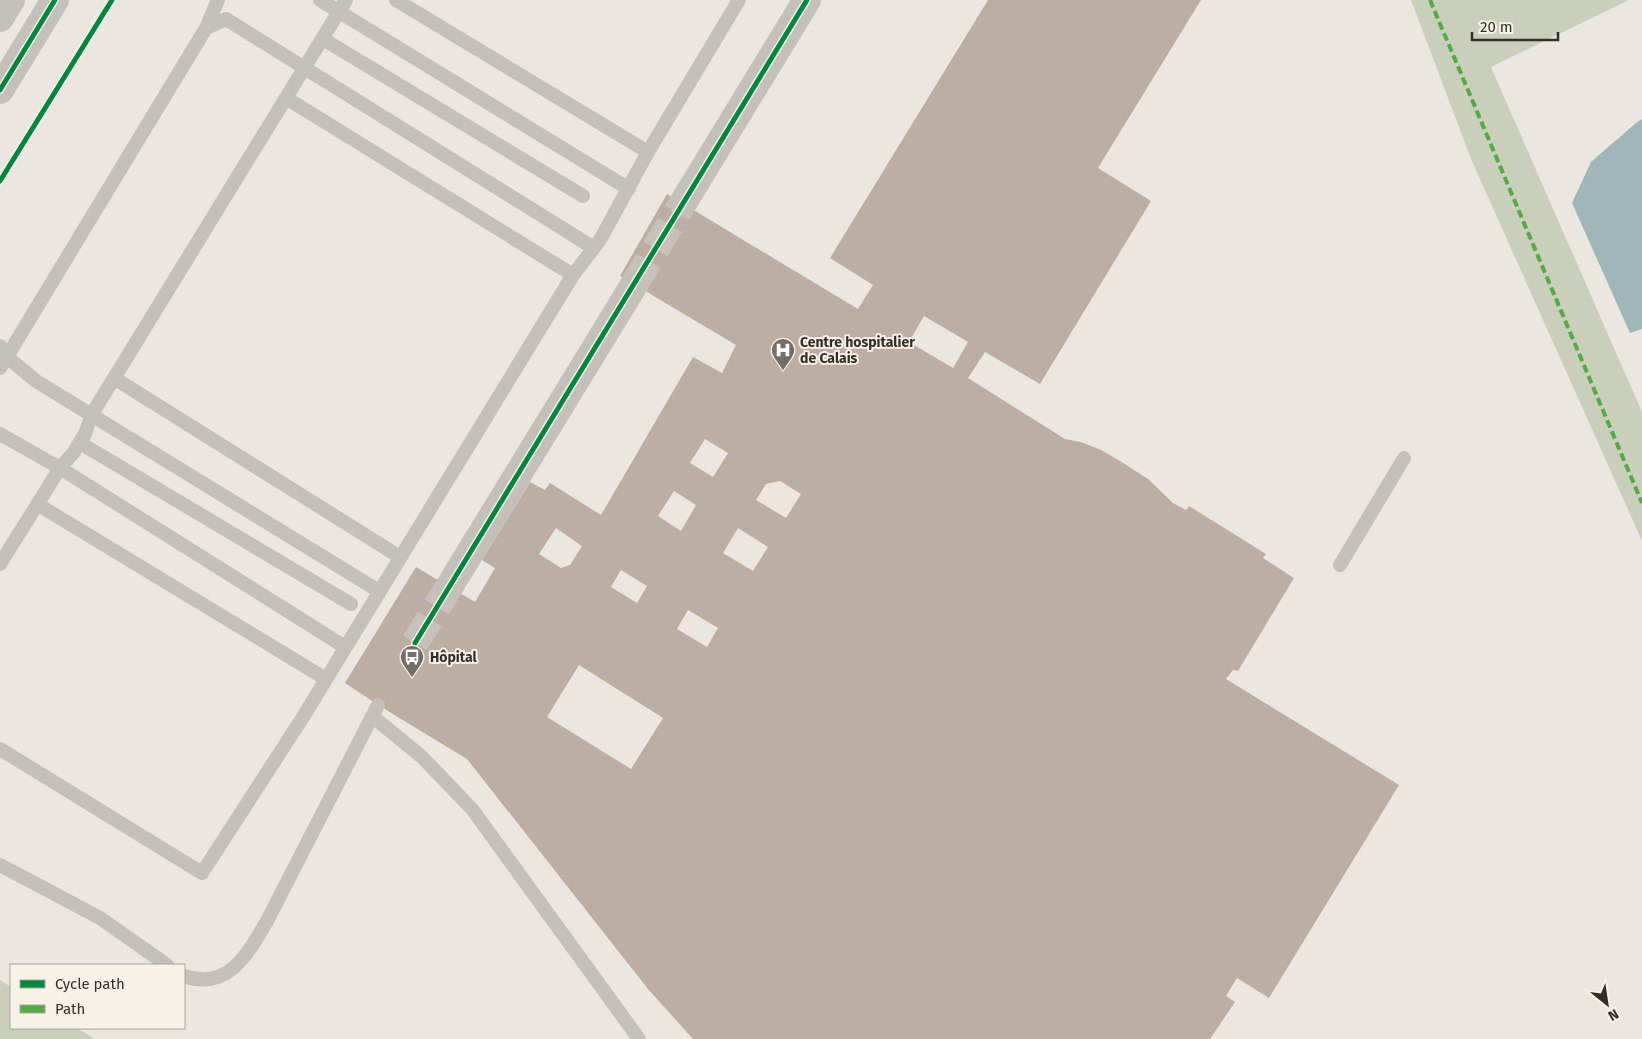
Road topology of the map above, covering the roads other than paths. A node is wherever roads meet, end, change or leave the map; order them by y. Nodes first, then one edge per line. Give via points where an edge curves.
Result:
1 (11, 0) edge
2 (55, 0) edge
3 (218, 0) edge
4 (320, 0) edge
5 (396, 0) edge
6 (739, 0) edge
7 (807, 0) edge
8 (342, 6) edge
9 (0, 18) edge
10 (206, 28) junction
11 (322, 39) junction
12 (305, 67) junction
13 (0, 90) edge
14 (286, 98) junction
15 (648, 152) junction
16 (629, 189) junction
17 (583, 196) dead end
18 (683, 203) tunnel mouth
19 (594, 248) junction
20 (573, 274) junction
21 (634, 285) tunnel mouth
22 (2, 357) edge
23 (114, 378) junction
24 (92, 414) junction
25 (0, 434) edge
26 (80, 443) junction
27 (1404, 458) dead end
28 (60, 468) junction
29 (37, 504) junction
30 (400, 557) junction
31 (0, 564) edge
32 (1340, 565) dead end
33 (449, 587) tunnel mouth
34 (380, 590) junction
35 (351, 604) dead end
36 (345, 647) junction
37 (326, 679) junction
38 (0, 749) edge
39 (0, 865) edge
40 (166, 964) edge
41 (185, 976) edge
42 (639, 1039) edge

1 - 9 street
2 - 13 street
3 - 10 lane
4 - 8 lane
5 - 15 lane
6 - 15 lane
7 - 18 street
8 - 11 lane
8 - 16 lane
10 - 12 lane via 226,19
10 - 22 lane
11 - 12 lane
11 - 17 lane
12 - 14 lane
12 - 19 lane
14 - 20 lane
14 - 23 lane
15 - 16 lane
16 - 19 lane
19 - 20 lane
20 - 30 lane
21 - 33 street
22 - 24 lane via 36,382
23 - 24 lane
23 - 30 lane
24 - 26 lane
24 - 34 lane
25 - 28 lane
26 - 28 lane
26 - 35 lane
27 - 32 lane
28 - 29 lane
28 - 36 lane
29 - 31 lane
29 - 37 lane
30 - 34 lane
34 - 36 lane
36 - 37 lane
37 - 38 lane via 202,873
39 - 40 lane via 100,918
41 - 42 lane via 213,980 224,975 246,954 267,921 375,711 472,809

